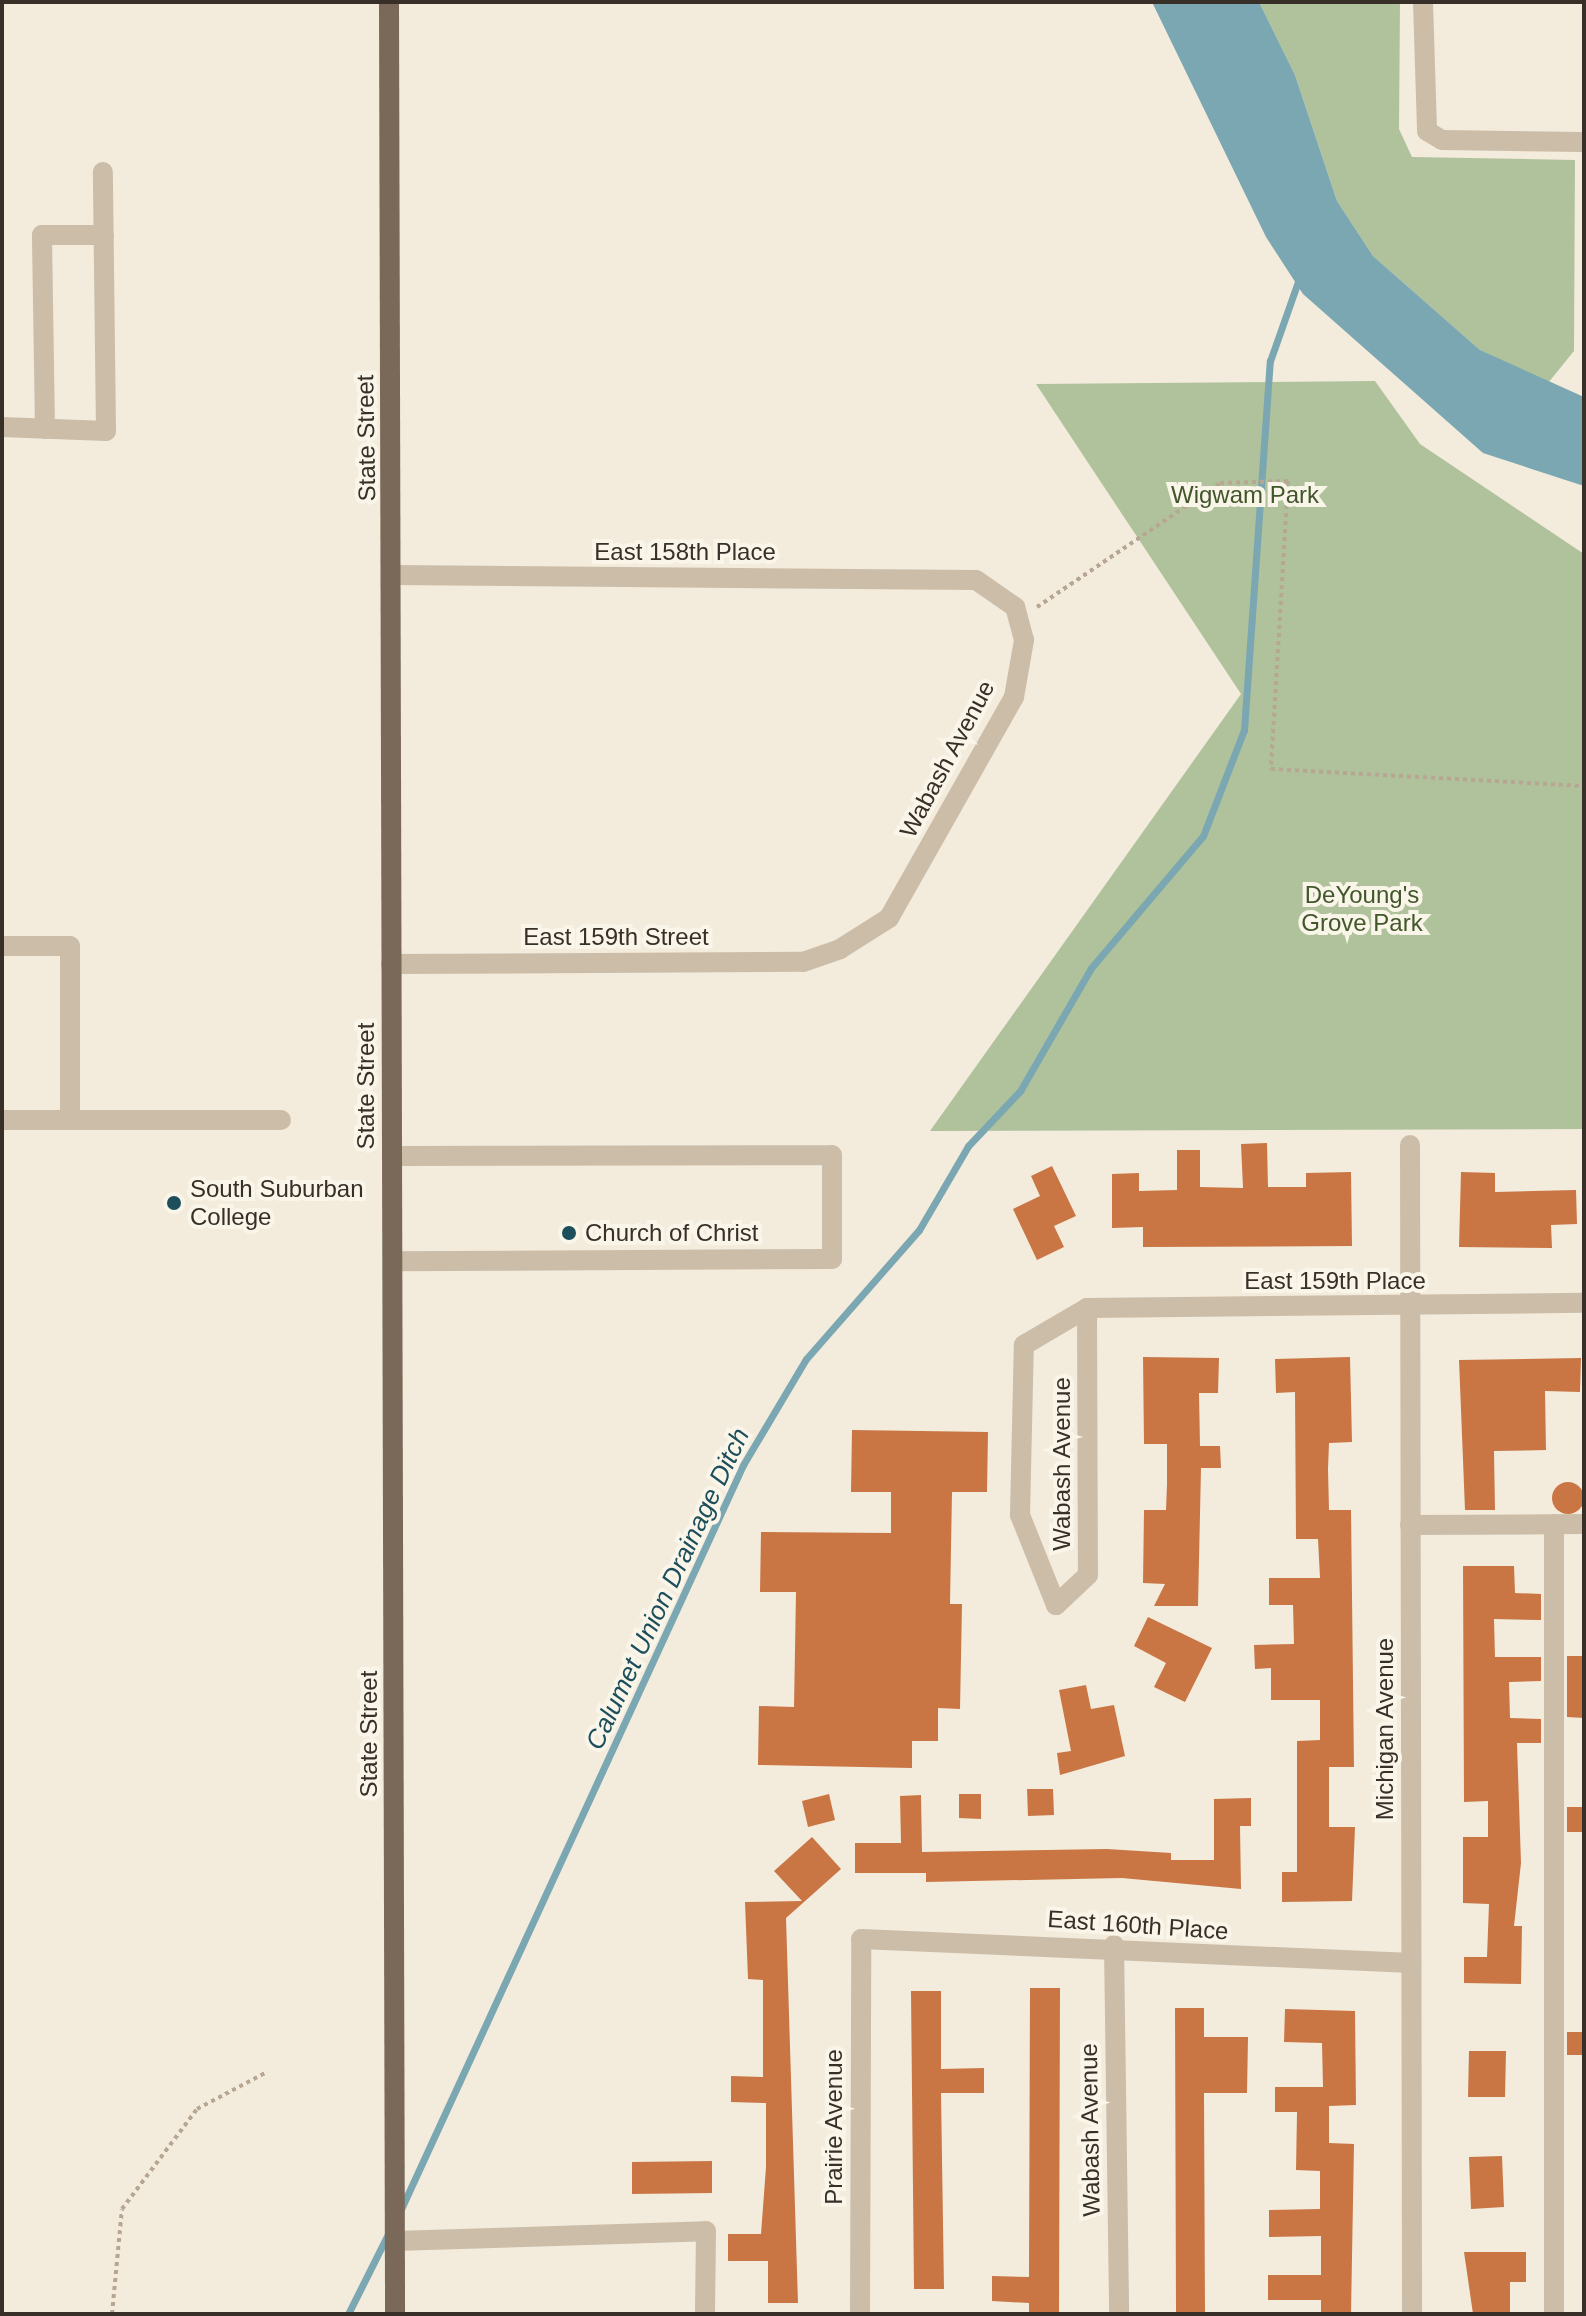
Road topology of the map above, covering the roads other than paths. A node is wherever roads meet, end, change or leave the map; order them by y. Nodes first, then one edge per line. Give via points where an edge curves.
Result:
1 (389, 2) edge
2 (1423, 2) edge
3 (1584, 142) edge
4 (103, 172) dead end
5 (104, 235) junction
6 (2, 427) edge
7 (45, 429) junction
8 (393, 575) junction
9 (1018, 619) joint
10 (2, 946) edge
11 (840, 949) joint
12 (391, 964) junction
13 (2, 1120) edge
14 (70, 1120) junction
15 (281, 1120) dead end
16 (1410, 1145) dead end
17 (392, 1156) junction
18 (394, 1261) junction
19 (1584, 1303) edge
20 (1410, 1306) junction
21 (1087, 1308) junction
22 (1554, 1524) junction
23 (1584, 1524) edge
24 (1410, 1525) junction
25 (861, 1939) joint
26 (1114, 1945) junction
27 (1411, 1963) junction
28 (395, 2241) junction
29 (395, 2314) edge
30 (705, 2314) edge
31 (860, 2314) edge
32 (1119, 2314) edge
33 (1412, 2314) edge
34 (1554, 2314) edge

1 - 8 main road, State Street
2 - 3 street via 1422,117 1442,140
4 - 5 street
5 - 7 street via 42,235
5 - 7 street via 106,431
6 - 7 street
8 - 9 street, East 158th Place via 976,580 1015,607
8 - 12 main road, State Street
9 - 11 street, Wabash Avenue via 1024,640 1014,697 889,918
10 - 14 street via 70,946
11 - 12 street, East 159th Street via 803,962
12 - 17 main road, State Street
13 - 14 street
14 - 15 street
16 - 20 street, Michigan Avenue
17 - 18 main road, State Street
17 - 18 street via 832,1155 832,1259
18 - 28 main road, State Street
19 - 20 street, East 159th Place
20 - 21 street, East 159th Place
20 - 24 street, Michigan Avenue
21 - 21 street, Wabash Avenue via 1088,1575 1056,1605 1020,1515 1024,1345
22 - 23 street
22 - 24 street
22 - 34 street
24 - 27 street, Michigan Avenue
25 - 26 street, East 160th Place
25 - 31 street, Prairie Avenue
26 - 27 street, East 160th Place via 1272,1962
26 - 32 street, Wabash Avenue
27 - 33 street, Michigan Avenue
28 - 29 main road, State Street
28 - 30 street via 706,2231

